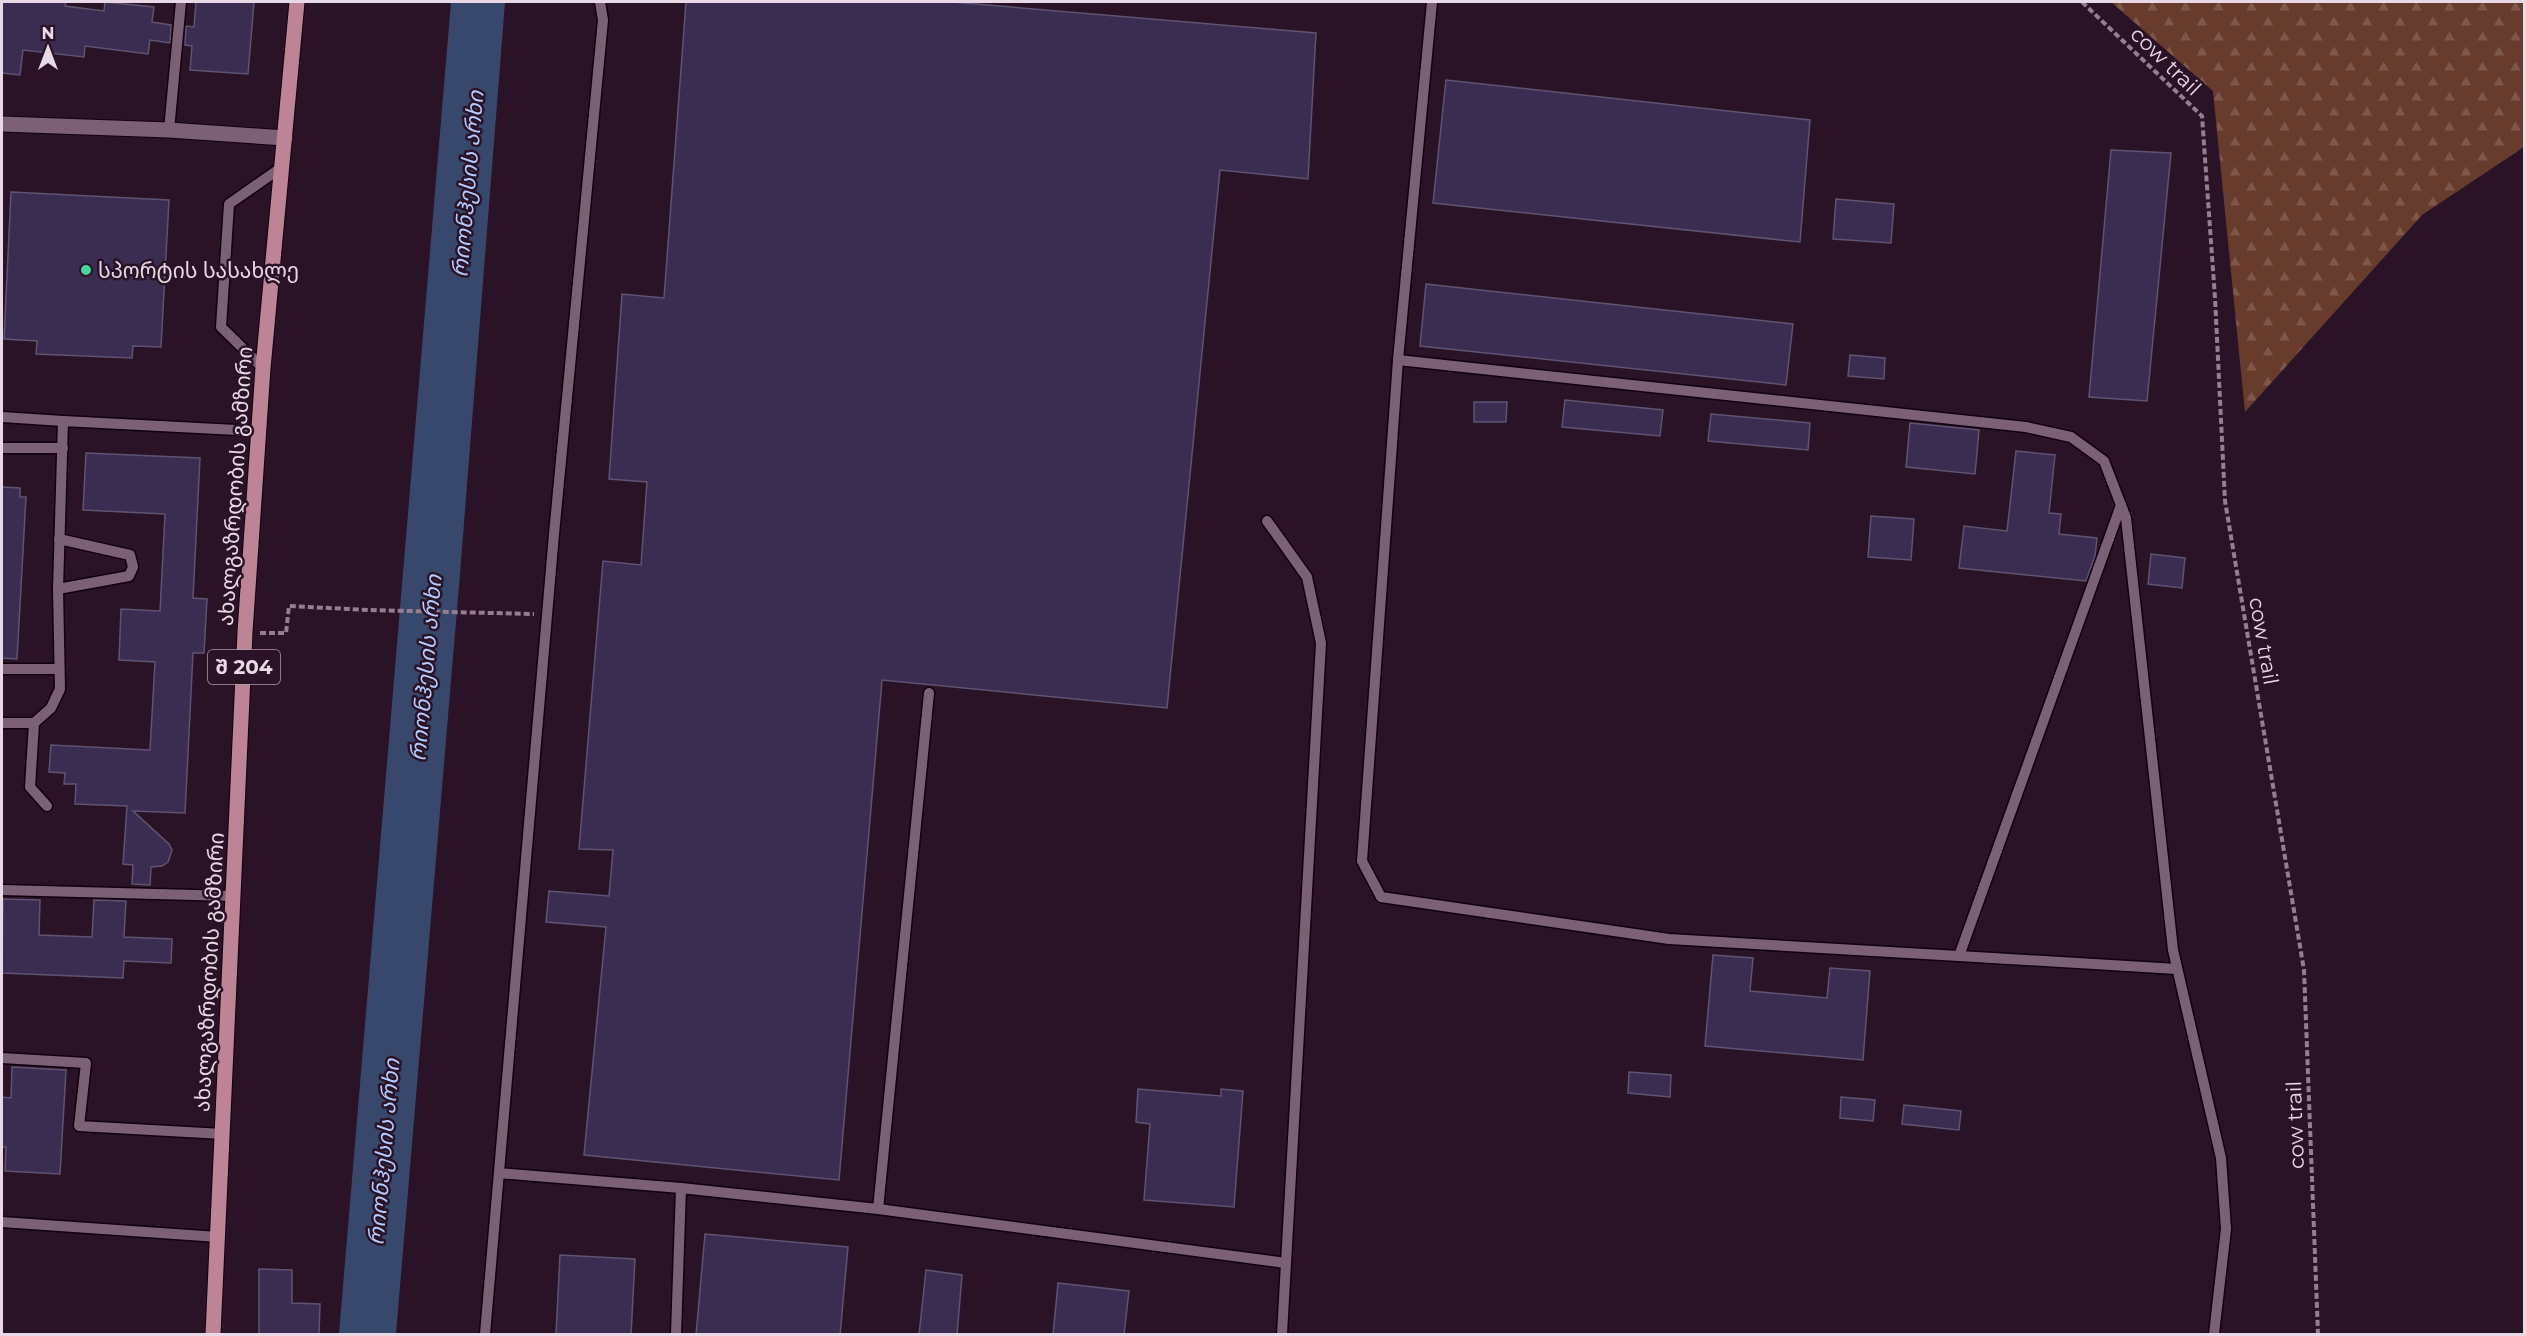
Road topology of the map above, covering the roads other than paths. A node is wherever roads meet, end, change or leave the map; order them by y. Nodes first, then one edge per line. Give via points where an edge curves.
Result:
1 (181, 2) edge
2 (297, 2) edge
3 (600, 2) edge
4 (1432, 2) edge
5 (2, 124) edge
6 (169, 130) junction
7 (285, 138) junction
8 (282, 167) junction
9 (1398, 360) junction
10 (263, 368) junction
11 (2, 417) edge
12 (63, 421) junction
13 (258, 431) junction
14 (2, 448) edge
15 (63, 448) junction
16 (2121, 505) junction
17 (1267, 521) dead end
18 (59, 539) junction
19 (58, 589) junction
20 (2, 669) edge
21 (58, 669) junction
22 (929, 693) dead end
23 (2, 723) edge
24 (34, 723) junction
25 (48, 806) dead end
26 (2, 890) edge
27 (233, 896) junction
28 (1959, 956) junction
29 (2177, 969) junction
30 (2, 1058) edge
31 (223, 1134) junction
32 (499, 1173) junction
33 (681, 1188) junction
34 (878, 1209) junction
35 (2, 1222) edge
36 (218, 1237) junction
37 (1286, 1263) junction
38 (213, 1335) edge
39 (485, 1335) edge
40 (676, 1335) edge
41 (1281, 1335) edge
42 (2214, 1335) edge

1 - 6 lane
2 - 7 main road, ახალგაზრდობის გამზირი / შ 204
3 - 32 lane via 603,20
4 - 9 lane
5 - 6 street
6 - 7 street
7 - 8 main road, ახალგაზრდობის გამზირი / შ 204
8 - 10 main road, ახალგაზრდობის გამზირი / შ 204
8 - 10 lane via 229,204 221,327
9 - 16 lane via 2026,427 2072,437 2104,461
9 - 28 lane via 1362,861 1381,897 1669,939
10 - 13 main road, ახალგაზრდობის გამზირი / შ 204
11 - 12 lane
12 - 13 lane
12 - 15 lane
13 - 27 main road, ახალგაზრდობის გამზირი / შ 204
14 - 15 lane
15 - 18 lane
16 - 28 lane
16 - 29 lane via 2126,518
17 - 37 lane via 1307,577 1321,643
18 - 19 lane
18 - 19 lane via 130,555 134,567 129,576
19 - 21 lane
20 - 21 lane
21 - 24 lane via 60,689 51,708
22 - 34 lane
23 - 24 lane
24 - 25 lane via 30,788
26 - 27 lane
27 - 31 main road, ახალგაზრდობის გამზირი / შ 204
28 - 29 lane
29 - 42 lane via 2221,1158 2226,1229
30 - 31 lane via 86,1063 79,1126
31 - 36 main road, ახალგაზრდობის გამზირი / შ 204
32 - 33 lane
32 - 39 lane
33 - 34 lane
33 - 40 lane
34 - 37 lane
35 - 36 lane
36 - 38 main road, ახალგაზრდობის გამზირი / შ 204
37 - 41 lane

